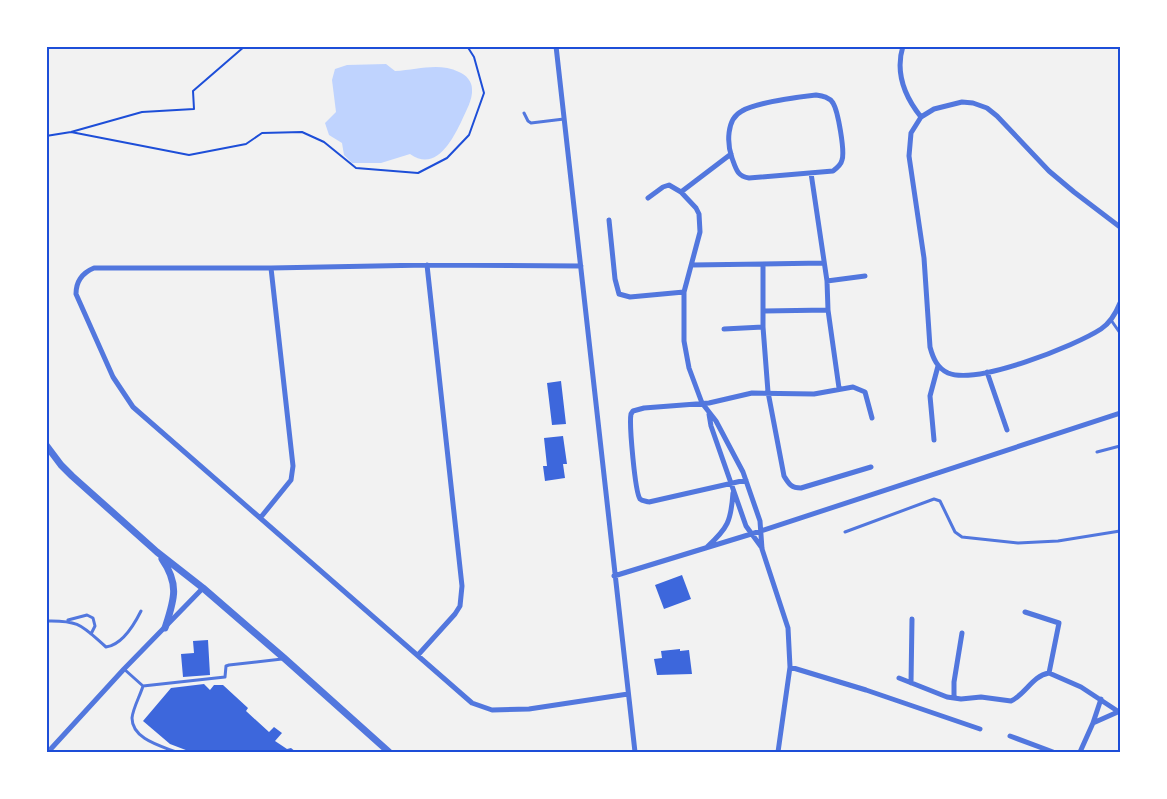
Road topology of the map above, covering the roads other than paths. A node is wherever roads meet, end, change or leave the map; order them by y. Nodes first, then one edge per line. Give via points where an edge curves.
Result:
1 (556, 46) edge
2 (903, 46) edge
3 (524, 113) dead end
4 (921, 117) junction
5 (564, 119) junction
6 (731, 154) junction
7 (811, 173) junction
8 (681, 192) junction
9 (648, 198) dead end
10 (609, 220) dead end
11 (1120, 227) edge
12 (825, 263) junction
13 (427, 265) junction
14 (692, 265) junction
15 (764, 265) junction
16 (581, 267) junction
17 (271, 268) junction
18 (865, 276) dead end
19 (828, 281) junction
20 (684, 292) junction
21 (1120, 303) edge
22 (828, 310) junction
23 (764, 311) junction
24 (1111, 320) junction
25 (764, 327) junction
26 (724, 329) dead end
27 (1120, 333) edge
28 (938, 366) junction
29 (987, 372) junction
30 (840, 388) junction
31 (768, 392) junction
32 (702, 403) junction
33 (1120, 413) edge
34 (709, 414) junction
35 (872, 417) dead end
36 (1007, 430) dead end
37 (934, 440) dead end
38 (46, 445) edge
39 (1120, 446) edge
40 (1097, 452) dead end
41 (871, 467) dead end
42 (746, 480) junction
43 (730, 483) junction
44 (733, 491) junction
45 (261, 517) junction
46 (761, 531) junction
47 (1120, 531) edge
48 (844, 532) dead end
49 (752, 534) junction
50 (706, 548) junction
51 (762, 549) junction
52 (158, 552) junction
53 (614, 576) junction
54 (203, 588) junction
55 (141, 612) dead end
56 (1025, 612) dead end
57 (912, 619) dead end
58 (68, 620) junction
59 (46, 621) edge
60 (165, 628) junction
61 (962, 633) dead end
62 (91, 634) junction
63 (418, 655) junction
64 (284, 658) junction
65 (790, 667) junction
66 (124, 669) junction
67 (1049, 673) junction
68 (899, 678) dead end
69 (911, 683) junction
70 (143, 686) junction
71 (628, 694) junction
72 (954, 698) junction
73 (1101, 699) junction
74 (1120, 711) edge
75 (1093, 723) junction
76 (980, 729) dead end
77 (1010, 736) dead end
78 (48, 753) edge
79 (176, 753) edge
80 (389, 753) edge
81 (635, 753) edge
82 (778, 753) edge
83 (1053, 753) edge
84 (1080, 753) edge

1 - 5 street
2 - 4 street via 901,78
3 - 5 lane via 531,123
4 - 11 street via 934,109 962,102 987,108 1049,171
4 - 28 street via 911,133 909,156 924,258 930,347
5 - 16 street
6 - 7 street via 736,171 744,177
6 - 7 street via 731,123 742,110 795,97 825,96 837,110 843,159 833,171
6 - 8 street
7 - 12 street
8 - 9 street via 666,185
8 - 14 street via 696,207 700,222
10 - 20 street via 619,294 630,297
12 - 15 street
12 - 19 street
13 - 16 street
13 - 17 street
13 - 63 street via 462,586 455,614
14 - 15 street
14 - 20 street
15 - 23 street
16 - 53 street
17 - 45 street via 293,466 291,480
17 - 45 street via 94,268 85,272 76,287 80,306 113,377 133,407
18 - 19 street
19 - 22 street
20 - 32 street via 684,341
21 - 24 street
22 - 23 street
22 - 30 street
23 - 25 street
24 - 27 lane
24 - 29 street via 1048,354
25 - 26 street
25 - 31 street
28 - 29 street via 955,375
28 - 37 street via 930,396
29 - 36 street
30 - 31 street via 814,394
30 - 35 street via 866,392
31 - 32 street
31 - 41 street via 784,476 794,488
32 - 34 street
32 - 43 street via 633,411 637,492 649,502
33 - 46 street
34 - 42 street
34 - 43 street
38 - 52 street via 72,476
39 - 40 lane
42 - 43 street
42 - 46 street
43 - 44 street
44 - 49 street
44 - 50 street via 729,522
45 - 63 street
46 - 49 street
46 - 51 street
47 - 48 lane via 1048,542 962,537 955,532 940,501 934,500
49 - 50 street
49 - 51 street
50 - 53 street
51 - 65 street via 788,628
52 - 54 street
52 - 60 street via 175,590
53 - 71 street
54 - 60 street
54 - 64 street
55 - 62 lane via 133,627 113,646 106,647
56 - 67 street via 1059,623
57 - 69 street
58 - 59 lane
58 - 62 lane
58 - 62 lane via 87,615 93,618
60 - 66 street
61 - 72 street
63 - 71 street via 472,704 492,710 529,709
64 - 70 lane via 229,665 225,677
64 - 80 street
65 - 76 street
65 - 82 street
66 - 70 lane
66 - 78 street
67 - 72 street via 1034,680 1011,701
67 - 73 street
68 - 69 street
69 - 72 street
70 - 79 lane via 132,716 134,727 148,741
71 - 81 street
73 - 74 street
73 - 75 street
74 - 75 street
75 - 84 street
77 - 83 street

